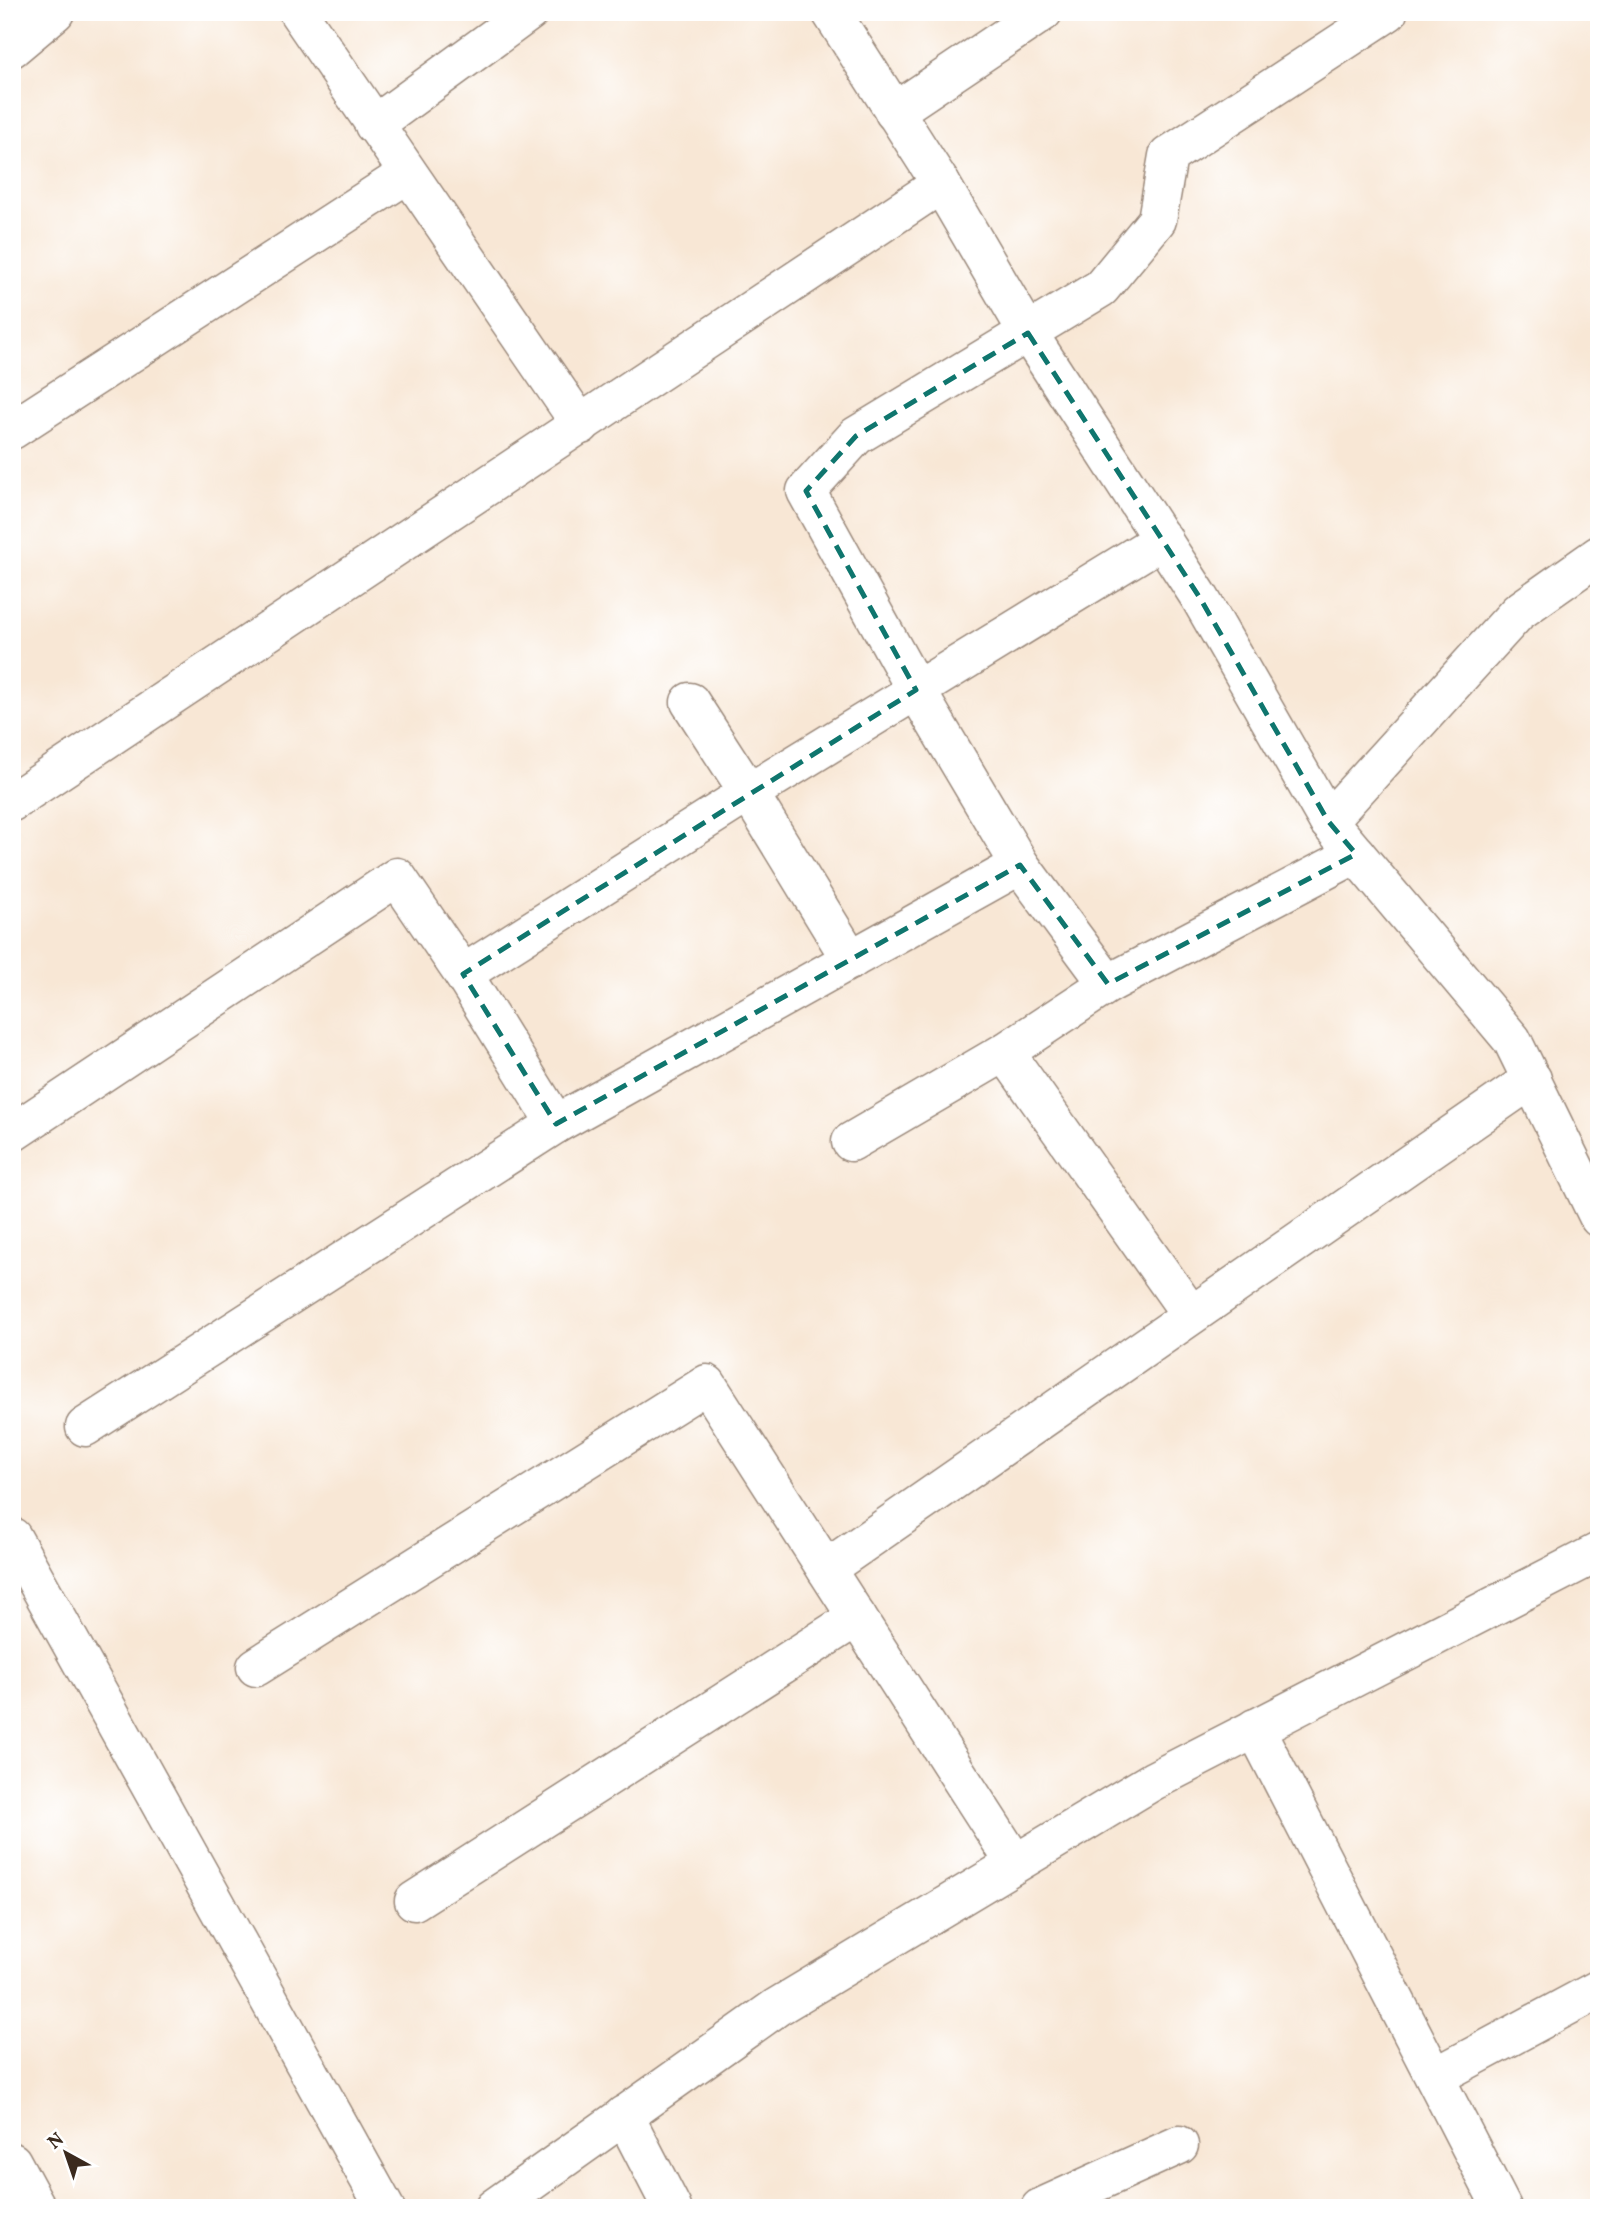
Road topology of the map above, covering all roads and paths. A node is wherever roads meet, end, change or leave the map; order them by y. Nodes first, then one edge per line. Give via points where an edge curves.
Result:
1 (55, 12) edge
2 (298, 12) edge
3 (530, 12) edge
4 (831, 12) edge
5 (1043, 12) edge
6 (1388, 12) edge
7 (12, 48) edge
8 (894, 112) junction
9 (374, 125) junction
10 (407, 174) junction
11 (941, 184) junction
12 (1028, 333) junction
13 (581, 425) junction
14 (12, 430) edge
15 (1163, 539) junction
16 (1599, 555) edge
17 (916, 690) junction
18 (690, 702) dead end
19 (749, 793) junction
20 (12, 802) edge
21 (1328, 821) junction
22 (1356, 854) junction
23 (1020, 865) junction
24 (851, 960) junction
25 (463, 974) junction
26 (1108, 984) junction
27 (1004, 1052) junction
28 (1532, 1079) junction
29 (556, 1124) junction
30 (12, 1133) edge
31 (851, 1142) dead end
32 (1599, 1218) edge
33 (1191, 1315) junction
34 (85, 1427) dead end
35 (12, 1537) edge
36 (1599, 1552) edge
37 (826, 1569) junction
38 (857, 1618) junction
39 (256, 1667) dead end
40 (1255, 1728) junction
41 (1015, 1863) junction
42 (414, 1901) dead end
43 (1599, 1989) edge
44 (1435, 2077) junction
45 (624, 2115) junction
46 (1179, 2145) dead end
47 (12, 2162) edge
48 (1081, 2199) edge
49 (37, 2208) edge
50 (385, 2208) edge
51 (494, 2208) edge
52 (672, 2208) edge
53 (1040, 2208) edge
54 (1502, 2208) edge

1 - 7 street
2 - 9 street
3 - 9 street
4 - 8 street
5 - 8 street
6 - 12 street via 1168,156 1157,220 1101,288
8 - 11 street
9 - 10 street
10 - 13 street
10 - 14 street
11 - 12 street
11 - 13 street
12 - 15 street
12 - 17 street via 856,436 806,491
13 - 20 street
15 - 17 street
15 - 21 street
16 - 21 street via 1518,612
17 - 19 street
17 - 23 street
18 - 19 street
19 - 24 street
19 - 25 street
21 - 22 street
22 - 26 street
22 - 28 street via 1513,1040
23 - 24 street
23 - 26 street
24 - 29 street
25 - 29 street
25 - 30 street via 397,877
26 - 27 street
27 - 31 street
27 - 33 street
28 - 32 street
28 - 33 street
29 - 34 street
33 - 37 street
35 - 50 street
36 - 40 street
37 - 38 street
37 - 39 street via 707,1384
38 - 41 street
38 - 42 street
40 - 41 street via 1153,1781
40 - 44 street
41 - 45 street via 776,2007
43 - 44 street
44 - 54 street
45 - 51 street
45 - 52 street
46 - 48 street
47 - 49 street
48 - 53 street

